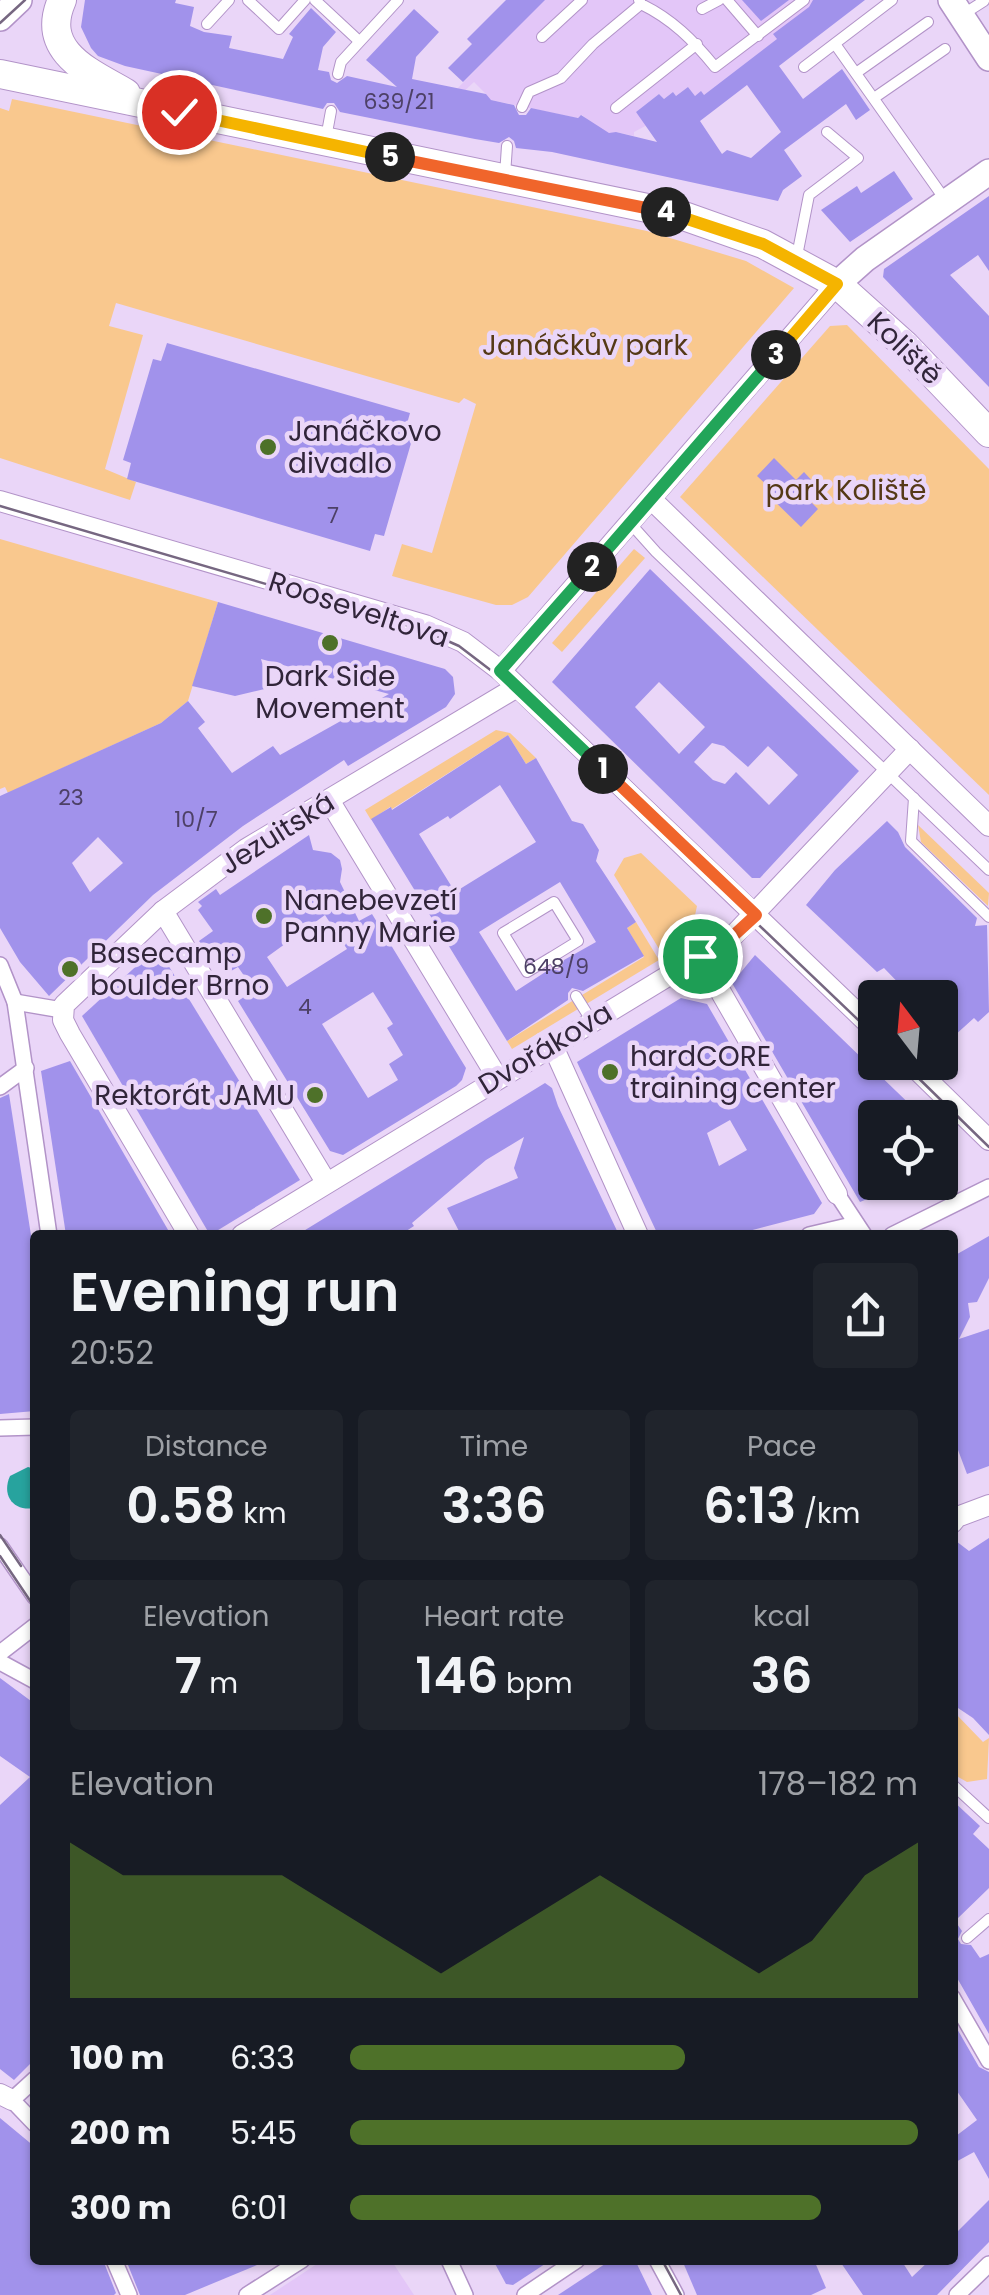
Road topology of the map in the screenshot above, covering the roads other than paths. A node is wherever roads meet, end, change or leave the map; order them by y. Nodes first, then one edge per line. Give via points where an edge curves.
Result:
1 (19, 0) edge
2 (62, 0) edge
3 (229, 0) edge
4 (248, 0) edge
5 (305, 0) edge
6 (315, 0) edge
7 (398, 0) edge
8 (582, 0) edge
9 (718, 0) edge
10 (727, 0) edge
11 (804, 0) edge
12 (892, 0) edge
13 (984, 1) edge
14 (640, 2) edge
15 (702, 8) dead end
16 (956, 8) edge
17 (0, 18) edge
18 (928, 22) dead end
19 (207, 24) dead end
20 (758, 36) junction
21 (542, 37) dead end
22 (358, 42) junction
23 (697, 44) junction
24 (834, 44) junction
25 (945, 49) dead end
26 (989, 58) edge
27 (804, 67) dead end
28 (856, 73) junction
29 (0, 74) edge
30 (338, 74) dead end
31 (874, 98) junction
32 (150, 106) junction
33 (522, 106) dead end
34 (616, 108) dead end
35 (331, 110) dead end
36 (827, 132) dead end
37 (324, 144) junction
38 (507, 146) dead end
39 (989, 172) edge
40 (504, 181) junction
41 (947, 202) junction
42 (796, 262) junction
43 (837, 284) junction
44 (989, 433) edge
45 (651, 499) junction
46 (0, 501) edge
47 (630, 524) junction
48 (500, 671) junction
49 (517, 687) junction
50 (910, 749) junction
51 (888, 772) junction
52 (914, 798) junction
53 (330, 800) junction
54 (989, 826) edge
55 (989, 870) edge
56 (163, 911) junction
57 (756, 915) junction
58 (989, 917) edge
59 (700, 956) junction
60 (554, 960) joint
61 (0, 965) edge
62 (576, 996) dead end
63 (15, 1002) junction
64 (62, 1010) junction
65 (858, 1014) edge
66 (591, 1020) junction
67 (552, 1044) junction
68 (26, 1068) junction
69 (498, 1078) junction
70 (927, 1080) edge
71 (0, 1087) edge
72 (989, 1140) edge
73 (326, 1182) junction
74 (989, 1187) edge
75 (838, 1194) joint
76 (48, 1230) edge
77 (186, 1230) edge
78 (250, 1230) edge
79 (636, 1230) edge
80 (860, 1230) edge
81 (902, 1230) edge
82 (0, 1428) edge
83 (30, 1428) edge
84 (989, 1506) edge
85 (958, 1515) edge
86 (0, 1546) edge
87 (30, 1590) edge
88 (30, 1630) edge
89 (0, 1653) edge
90 (0, 1662) edge
91 (30, 1678) edge
92 (958, 1790) edge
93 (989, 1818) edge
94 (989, 1919) edge
95 (967, 1938) dead end
96 (958, 2007) edge
97 (989, 2061) edge
98 (30, 2081) edge
99 (6, 2097) edge
100 (30, 2119) edge
101 (989, 2264) edge
102 (116, 2265) edge
103 (292, 2265) edge
104 (451, 2265) edge
105 (570, 2265) edge
106 (661, 2265) edge
107 (129, 2295) edge
108 (247, 2295) edge
109 (466, 2295) edge
110 (525, 2295) edge
111 (676, 2295) edge
112 (958, 2295) edge

1 - 17 street
2 - 32 main road via 59,36 72,62
3 - 19 lane
4 - 5 lane via 279,29
6 - 22 lane
7 - 22 lane
8 - 21 lane
9 - 15 lane
10 - 20 lane
11 - 20 lane
12 - 24 lane
13 - 16 lane
14 - 23 lane
14 - 33 lane via 561,78 529,92
16 - 26 street
18 - 28 lane
20 - 23 lane via 715,66
22 - 30 lane
23 - 34 lane
24 - 27 lane
24 - 28 lane
25 - 31 lane
28 - 31 lane
29 - 32 main road, Koliště
31 - 41 lane
32 - 37 main road, Koliště
35 - 37 lane
36 - 42 lane via 858,158 809,195
37 - 40 main road, Koliště
38 - 40 lane
39 - 41 street
40 - 42 main road, Koliště via 681,215
41 - 43 street
42 - 43 main road, Koliště
43 - 44 main road, Koliště
43 - 45 street
45 - 47 street
45 - 50 street
46 - 48 street, Rooseveltova via 424,625 463,642
47 - 48 street
47 - 51 lane
48 - 49 street, Rooseveltova
49 - 53 street, Jezuitská
49 - 57 street, Rooseveltova
50 - 51 street, Dvořákova
50 - 54 street
51 - 52 lane
51 - 57 street, Dvořákova
52 - 55 lane
52 - 58 lane via 911,841
53 - 56 street, Jezuitská
53 - 69 street
56 - 64 street, Jezuitská
56 - 73 street
57 - 59 street, Dvořákova
57 - 65 street, Rooseveltova
59 - 66 street, Dvořákova
59 - 75 street
60 - 60 lane via 578,941 554,902 503,932 527,972
61 - 63 street
62 - 66 lane
63 - 64 street
63 - 68 street
64 - 77 street
66 - 67 street, Dvořákova
67 - 69 street, Dvořákova
67 - 79 street
68 - 71 street
68 - 76 street
69 - 73 street, Dvořákova
70 - 72 street
73 - 78 street, Dvořákova
74 - 81 street
75 - 80 street
82 - 83 street
84 - 85 street
86 - 87 street
88 - 89 street
90 - 91 street
92 - 93 lane
94 - 95 lane
96 - 97 street
98 - 99 street
99 - 100 street
101 - 112 street
102 - 107 street
103 - 108 street
104 - 109 street
105 - 110 street
106 - 111 street

